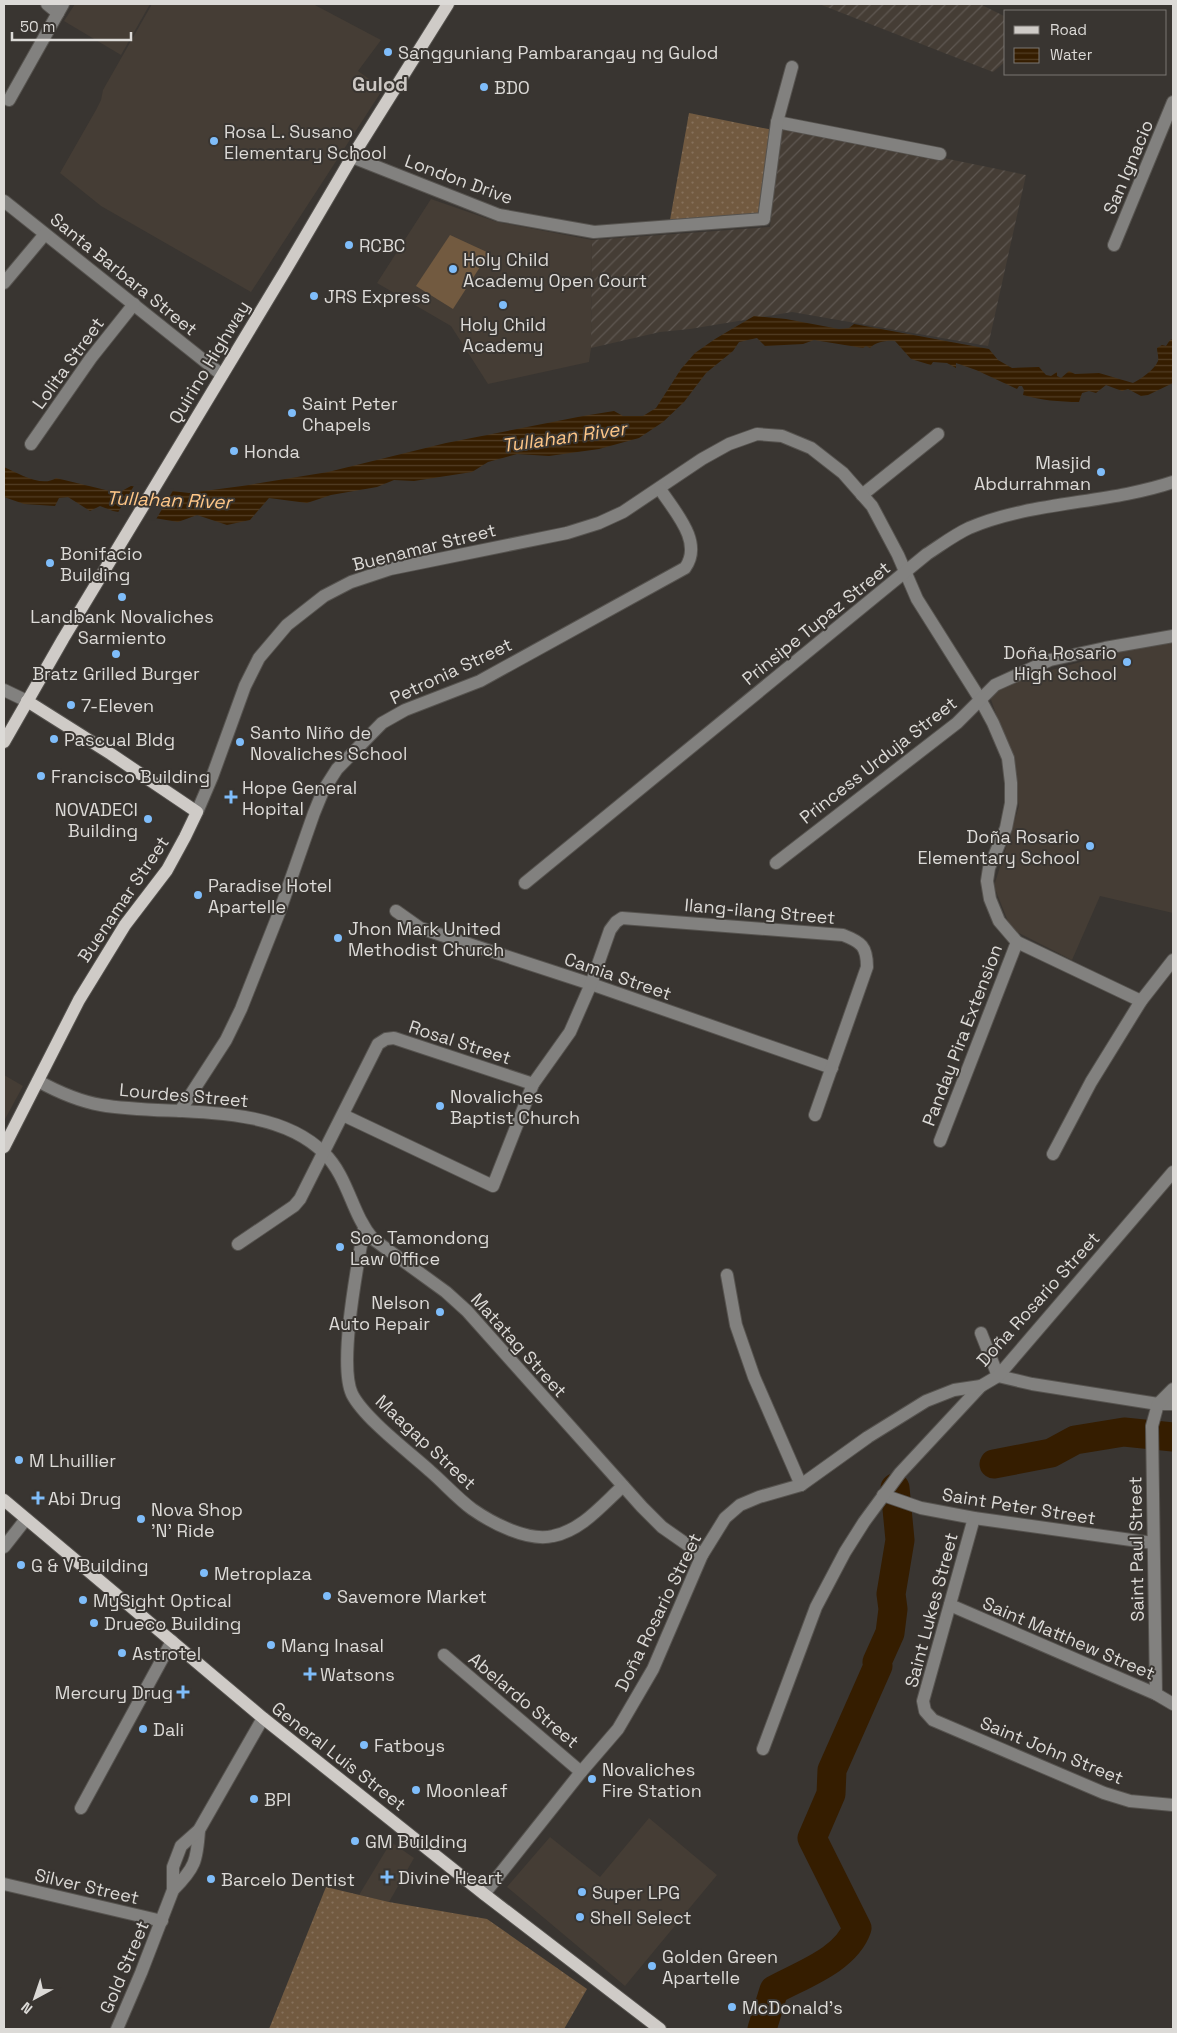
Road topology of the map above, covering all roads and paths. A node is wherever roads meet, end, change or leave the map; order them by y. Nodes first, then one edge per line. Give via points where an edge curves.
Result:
1 (47, 4) edge
2 (448, 4) edge
3 (61, 8) edge
4 (792, 67) dead end
5 (9, 100) dead end
6 (1173, 102) edge
7 (777, 122) junction
8 (940, 154) dead end
9 (352, 156) junction
10 (4, 201) edge
11 (45, 234) junction
12 (1114, 245) dead end
13 (4, 283) edge
14 (134, 304) junction
15 (222, 375) junction
16 (938, 434) dead end
17 (31, 444) dead end
18 (1173, 482) edge
19 (660, 489) junction
20 (862, 495) junction
21 (906, 572) junction
22 (1173, 636) edge
23 (4, 690) edge
24 (980, 698) junction
25 (27, 701) junction
26 (4, 742) edge
27 (197, 812) junction
28 (776, 862) dead end
29 (525, 883) dead end
30 (396, 910) dead end
31 (1017, 942) junction
32 (1173, 960) edge
33 (591, 984) junction
34 (1141, 1001) junction
35 (832, 1068) junction
36 (38, 1081) junction
37 (533, 1084) junction
38 (180, 1111) junction
39 (343, 1114) junction
40 (815, 1115) dead end
41 (940, 1141) dead end
42 (4, 1147) edge
43 (324, 1152) junction
44 (1053, 1154) dead end
45 (1173, 1172) edge
46 (364, 1228) junction
47 (238, 1244) dead end
48 (727, 1275) dead end
49 (981, 1333) dead end
50 (998, 1376) junction
51 (981, 1386) junction
52 (1173, 1389) edge
53 (1158, 1404) junction
54 (1173, 1404) edge
55 (801, 1485) junction
56 (623, 1486) junction
57 (883, 1495) junction
58 (4, 1500) edge
59 (974, 1518) junction
60 (26, 1519) junction
61 (1152, 1543) junction
62 (4, 1548) edge
63 (702, 1555) junction
64 (950, 1605) junction
65 (172, 1641) junction
66 (444, 1655) dead end
67 (1156, 1694) junction
68 (1173, 1704) edge
69 (925, 1711) joint
70 (263, 1718) junction
71 (763, 1749) dead end
72 (581, 1772) junction
73 (1173, 1805) edge
74 (81, 1808) dead end
75 (199, 1830) junction
76 (4, 1884) edge
77 (173, 1890) junction
78 (484, 1894) junction
79 (162, 1921) junction
80 (657, 2028) edge
81 (116, 2029) edge

1 - 3 street
2 - 9 main road, Quirino Highway
3 - 5 street
4 - 7 street
6 - 12 street, San Ignacio
7 - 8 street
7 - 9 street, London Drive via 764,219 594,232 499,215
9 - 15 main road, Quirino Highway
10 - 11 street, Santa Barbara Street
11 - 13 street
11 - 14 street, Santa Barbara Street
14 - 15 street, Santa Barbara Street
14 - 17 street, Lolita Street via 91,358
15 - 25 main road, Quirino Highway
16 - 20 street
18 - 21 street, Prinsipe Tupaz Street via 996,518 948,540
19 - 20 street, Buenamar Street via 709,455 757,434 782,436 811,448 843,472
19 - 27 street, Buenamar Street via 599,523 567,533 390,569 352,582 307,607 283,628 259,658 245,686
19 - 38 street, Petronia Street via 692,546 691,561 685,568 480,681 397,714 382,723 337,769 314,813 241,1009 226,1040
20 - 21 street, Buenamar Street via 887,532
21 - 24 street, Buenamar Street via 916,599
21 - 29 street, Prinsipe Tupaz Street
22 - 24 street, Princess Urduja Street via 1050,660 996,685
23 - 25 street
24 - 28 street, Princess Urduja Street via 957,724
24 - 31 street, Buenamar Street via 1008,758 1011,783 1006,828 989,868 987,881 999,921
25 - 26 main road, Quirino Highway
25 - 27 main road
27 - 36 main road, Buenamar Street via 167,870 105,955
30 - 33 street, Camia Street via 420,928
31 - 34 street
31 - 41 street, Panday Pira Extension
32 - 34 street
33 - 35 street, Camia Street
33 - 35 street, Ilang-ilang Street via 610,930 622,918 842,935 858,941 867,954 867,967
33 - 37 street via 570,1032
34 - 44 street via 1091,1082
35 - 40 street, Ilang-ilang Street
36 - 38 street, Lourdes Street via 72,1098 102,1105
36 - 42 main road, Buenamar Street
37 - 39 street, Rosal Street via 394,1038 386,1039 378,1044
37 - 39 street via 493,1186
38 - 43 street, Lourdes Street via 246,1117 273,1124 293,1131
39 - 43 street, Rosal Street
43 - 46 street, Matatag Street via 336,1167
43 - 47 street, Rosal Street via 294,1206
45 - 50 street, Doña Rosario Street
46 - 56 street, Matatag Street via 373,1239 446,1292 466,1311
46 - 56 street, Maagap Street via 350,1312 348,1375 352,1393 367,1414 472,1509 503,1527 527,1535 552,1536 578,1527
48 - 55 street via 736,1326
49 - 50 street
50 - 51 street, Doña Rosario Street
50 - 53 street
51 - 55 street, Doña Rosario Street via 954,1390 926,1401
51 - 57 street via 917,1453
52 - 53 street
53 - 54 street
53 - 61 street, Saint Paul Street via 1153,1415 1151,1446
55 - 63 street, Doña Rosario Street via 740,1505 725,1518
56 - 63 street, Matatag Street via 662,1527
57 - 59 street, Saint Peter Street via 915,1506
57 - 71 street via 845,1552 816,1607
58 - 60 main road, General Luis Street
59 - 61 street, Saint Peter Street
59 - 64 street, Saint Lukes Street
60 - 62 street
60 - 65 main road, General Luis Street
61 - 67 street, Saint Paul Street
63 - 72 street, Doña Rosario Street via 639,1697 618,1729
64 - 67 street, Saint Matthew Street
64 - 69 street, Saint Lukes Street via 923,1702
65 - 70 main road, General Luis Street
65 - 74 street
66 - 72 street, Abelardo Street
67 - 68 street, Saint Matthew Street
69 - 73 street, Saint John Street via 934,1720 1104,1793 1130,1801
70 - 75 street, Gold Street
70 - 78 main road, General Luis Street
72 - 78 street, Doña Rosario Street
75 - 77 street, Gold Street via 190,1874
75 - 77 street, Gold Street via 181,1846 173,1867
76 - 79 street, Silver Street
77 - 79 street, Gold Street
78 - 80 main road, General Luis Street
79 - 81 street, Gold Street

